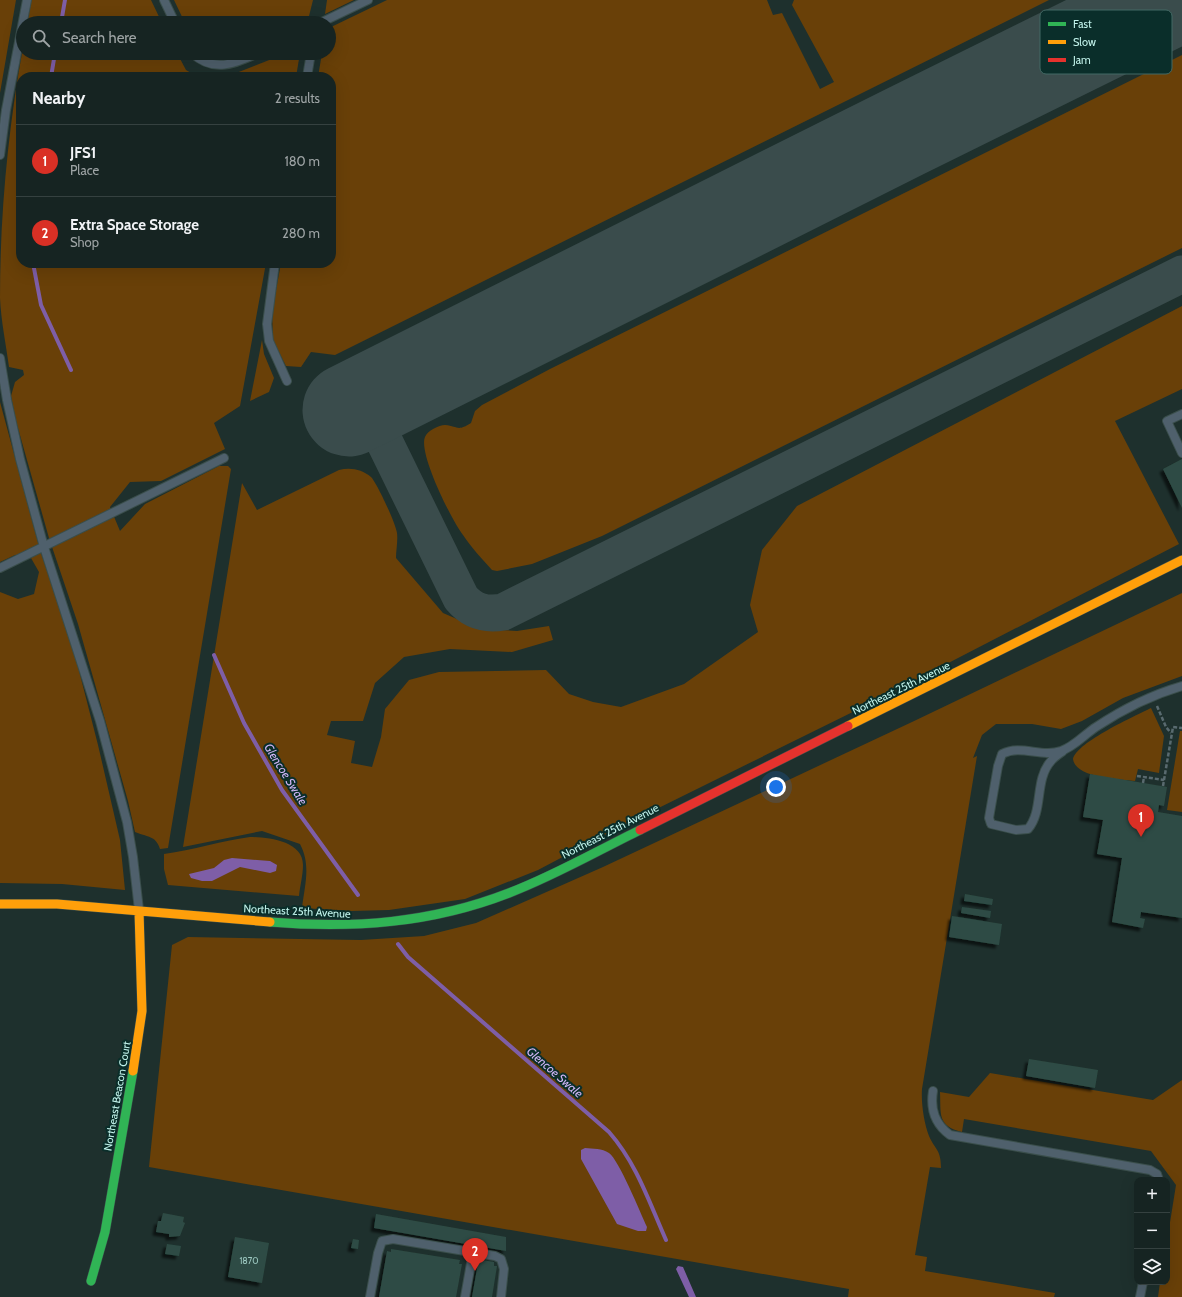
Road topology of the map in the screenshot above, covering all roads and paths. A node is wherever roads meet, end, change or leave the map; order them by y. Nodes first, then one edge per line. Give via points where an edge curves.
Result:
1 (27, 0) edge
2 (164, 0) edge
3 (368, 0) edge
4 (24, 16) edge
5 (172, 16) edge
6 (335, 16) edge
7 (16, 58) edge
8 (202, 60) edge
9 (242, 60) edge
10 (310, 60) edge
11 (308, 72) edge
12 (0, 155) edge
13 (274, 268) edge
14 (0, 358) edge
15 (287, 381) dead end
16 (1182, 414) edge
17 (1182, 453) edge
18 (224, 458) dead end
19 (44, 547) junction
20 (1182, 560) edge
21 (0, 568) edge
22 (1182, 686) edge
23 (1153, 696) junction
24 (1182, 728) edge
25 (1172, 733) junction
26 (1063, 751) junction
27 (1137, 776) dead end
28 (1144, 777) junction
29 (1164, 780) junction
30 (1143, 782) dead end
31 (1163, 786) dead end
32 (0, 904) edge
33 (139, 911) junction
34 (933, 1091) dead end
35 (1158, 1177) edge
36 (473, 1252) junction
37 (91, 1281) dead end
38 (1142, 1285) edge
39 (370, 1297) edge
40 (465, 1297) edge
41 (501, 1297) edge
42 (1140, 1297) edge

1 - 4 lane
2 - 5 lane
3 - 6 lane
7 - 12 lane
8 - 9 lane via 218,66
10 - 11 lane
13 - 15 lane via 267,324 269,341
14 - 19 lane via 20,459
16 - 17 lane via 1167,421
18 - 19 lane
19 - 21 lane
19 - 33 lane via 100,721 127,822
20 - 33 main road, Northeast 25th Avenue via 538,881 489,901 424,919 365,926 308,925
22 - 23 lane
23 - 25 path via 1166,727
23 - 26 lane via 1118,713
24 - 25 path via 1173,727
25 - 29 path
26 - 26 lane via 1051,753 1022,749 1009,750 1002,754 989,818 991,824 1016,830 1028,829 1034,821 1044,774 1050,762
27 - 28 path
28 - 29 path
28 - 30 path
29 - 31 path
32 - 33 main road, Northeast 25th Avenue via 57,904
33 - 37 main road, Northeast Beacon Court via 142,1011 140,1032 105,1232
34 - 35 lane via 932,1110 935,1120 950,1135 1150,1170
36 - 39 lane via 393,1239 382,1241
36 - 40 lane
36 - 41 lane via 501,1259 504,1269
38 - 42 lane

